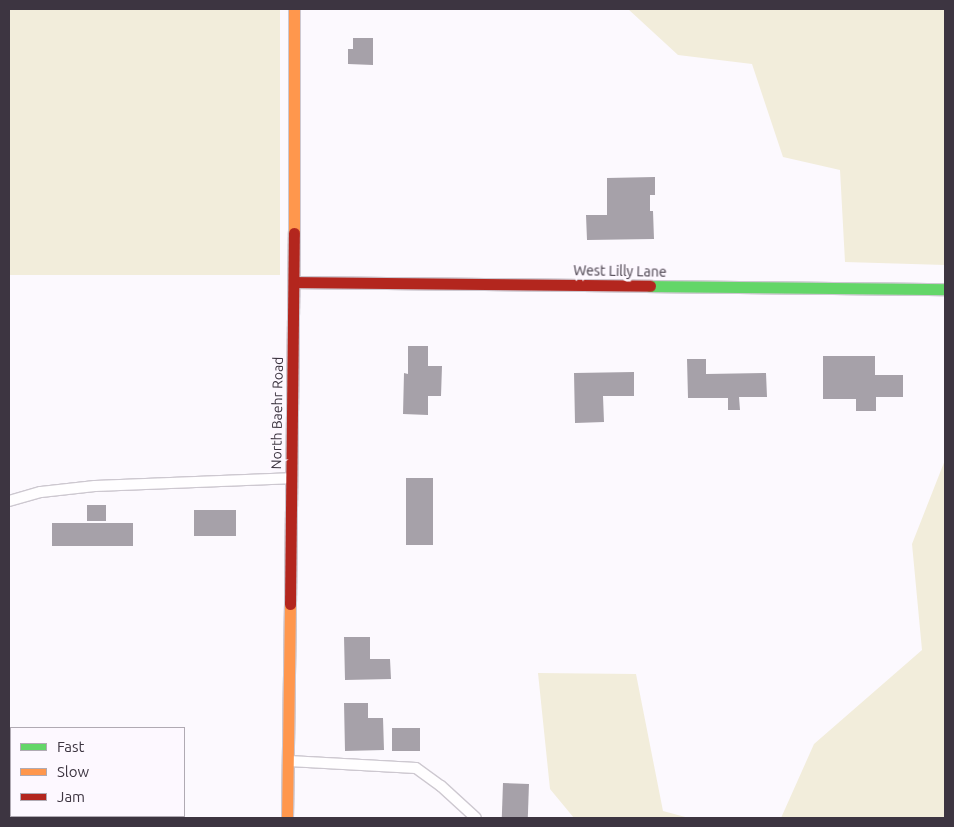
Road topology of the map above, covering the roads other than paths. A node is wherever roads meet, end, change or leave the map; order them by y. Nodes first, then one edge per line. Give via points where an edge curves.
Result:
1 (294, 9) edge
2 (294, 282) junction
3 (945, 289) edge
4 (291, 478) junction
5 (9, 501) edge
6 (288, 761) junction
7 (287, 818) edge
8 (476, 818) edge

1 - 2 street, North Baehr Road
2 - 3 street, West Lilly Lane
2 - 4 street, North Baehr Road
4 - 5 lane via 95,486 41,492
4 - 6 street, North Baehr Road
6 - 7 street, North Baehr Road
6 - 8 lane via 416,768

